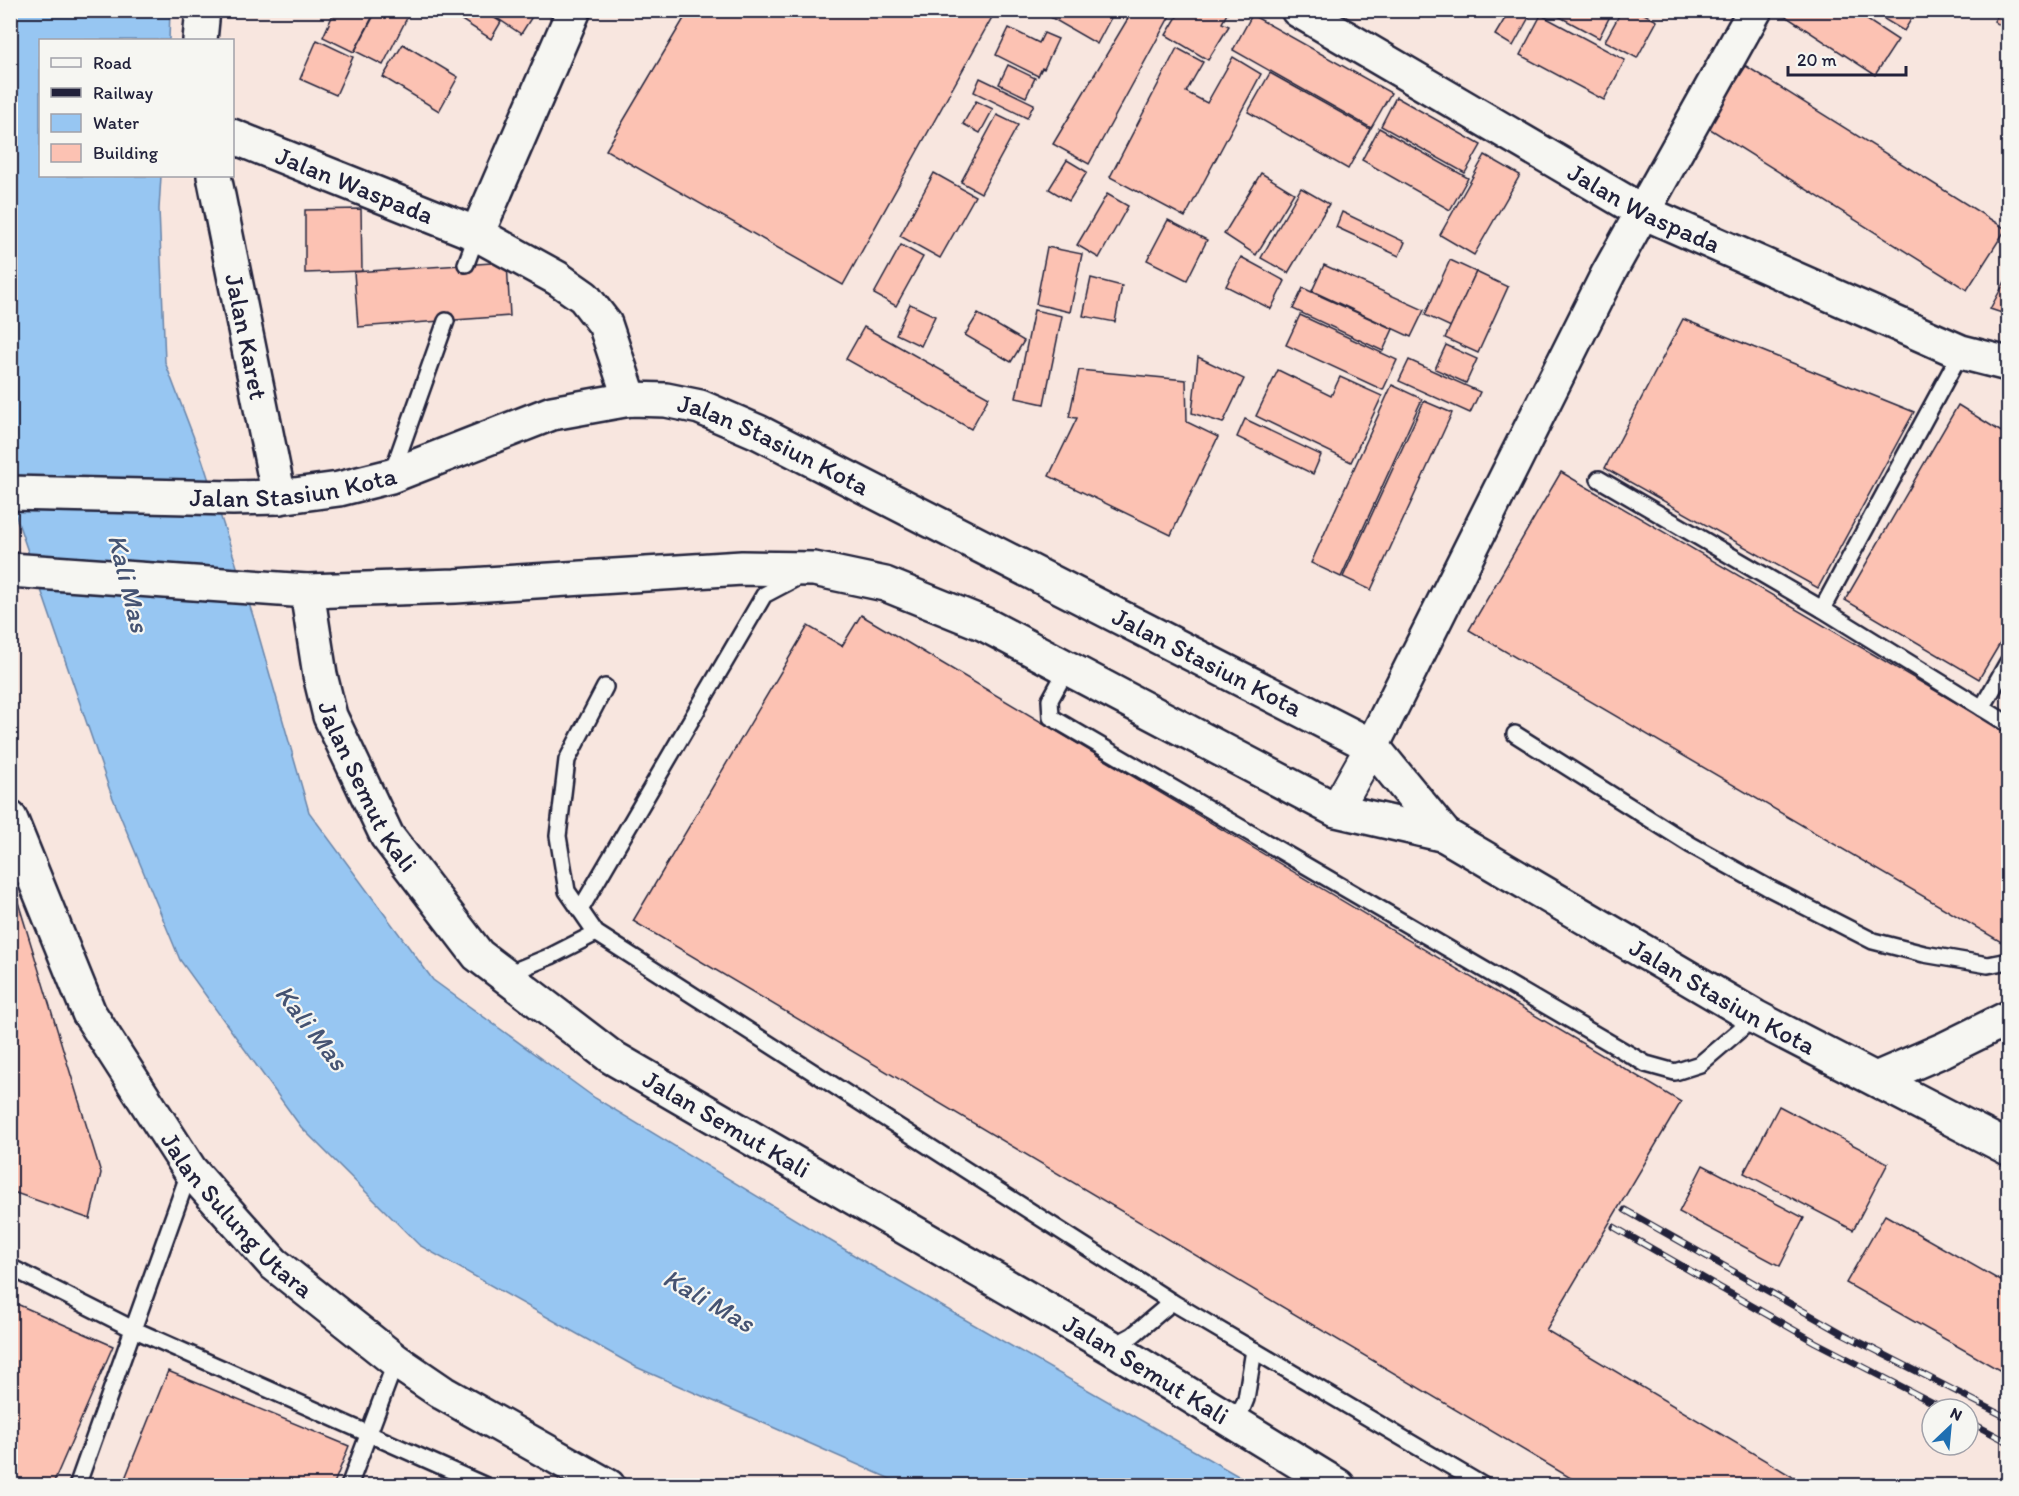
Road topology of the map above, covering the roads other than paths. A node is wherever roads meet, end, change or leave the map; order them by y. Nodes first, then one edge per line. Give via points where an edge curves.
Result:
1 (203, 10) edge
2 (574, 10) edge
3 (1298, 10) edge
4 (1755, 10) edge
5 (200, 39) edge
6 (234, 137) edge
7 (214, 177) edge
8 (1641, 211) junction
9 (477, 234) junction
10 (466, 264) dead end
11 (446, 321) dead end
12 (1961, 352) junction
13 (2008, 364) edge
14 (630, 399) junction
15 (392, 476) junction
16 (1599, 478) dead end
17 (10, 493) edge
18 (279, 497) junction
19 (814, 569) junction
20 (10, 570) edge
21 (307, 591) junction
22 (1822, 609) junction
23 (2008, 662) edge
24 (1068, 667) junction
25 (605, 687) dead end
26 (1982, 708) junction
27 (2008, 724) edge
28 (1515, 734) dead end
29 (1371, 746) junction
30 (1336, 810) junction
31 (10, 818) edge
32 (1445, 835) junction
33 (580, 910) junction
34 (596, 933) junction
35 (2008, 961) edge
36 (505, 975) junction
37 (1755, 1017) junction
38 (2008, 1018) edge
39 (1876, 1078) junction
40 (2008, 1148) edge
41 (190, 1170) junction
42 (10, 1268) edge
43 (1173, 1302) junction
44 (133, 1329) junction
45 (1111, 1347) junction
46 (1254, 1350) junction
47 (396, 1361) junction
48 (1236, 1424) junction
49 (368, 1434) junction
50 (77, 1485) edge
51 (349, 1485) edge
52 (486, 1485) edge
53 (608, 1485) edge
54 (1338, 1485) edge
55 (1484, 1485) edge

1 - 5 street
2 - 9 street
3 - 8 street, Jalan Waspada
4 - 8 street
6 - 9 street, Jalan Waspada
7 - 18 street, Jalan Karet
8 - 12 street, Jalan Waspada
8 - 29 street
9 - 10 lane
9 - 14 street, Jalan Waspada via 584,297 604,324
11 - 15 lane
12 - 13 street, Jalan Waspada
12 - 22 lane
14 - 15 street, Jalan Stasiun Kota via 552,413
14 - 29 street, Jalan Stasiun Kota via 666,400 700,407 758,432
15 - 18 street, Jalan Stasiun Kota via 339,489
16 - 22 lane
17 - 18 street, Jalan Stasiun Kota
19 - 21 street, Jalan Stasiun Kota via 742,568
19 - 24 street, Jalan Stasiun Kota via 885,585 984,624
19 - 33 lane via 764,595
20 - 21 street, Jalan Stasiun Kota
21 - 36 street, Jalan Semut Kali via 330,716 387,836 478,955
22 - 26 lane
23 - 26 lane
24 - 30 street, Jalan Stasiun Kota
24 - 37 lane via 1050,700 1051,717 1646,1064 1676,1072 1700,1064
25 - 33 lane via 567,760 558,836 567,891
26 - 27 lane
28 - 35 lane via 1691,845 1873,940 1988,965
29 - 30 street
29 - 32 street, Jalan Stasiun Kota
30 - 32 street, Jalan Stasiun Kota
31 - 41 street, Jalan Sulung Utara via 89,1013
32 - 37 street, Jalan Stasiun Kota
33 - 34 lane
34 - 36 lane
34 - 43 lane
36 - 45 street, Jalan Semut Kali via 610,1056
37 - 39 street, Jalan Stasiun Kota
38 - 39 street
39 - 40 street, Jalan Stasiun Kota
41 - 44 lane
41 - 47 street, Jalan Sulung Utara via 273,1263
42 - 44 lane
43 - 45 lane via 1133,1335
43 - 46 lane
44 - 49 lane
44 - 50 lane
45 - 48 street, Jalan Semut Kali
46 - 48 lane via 1246,1399
46 - 55 lane
47 - 49 lane
47 - 53 street, Jalan Sulung Utara via 443,1393
48 - 54 street, Jalan Semut Kali
49 - 51 lane
49 - 52 lane

